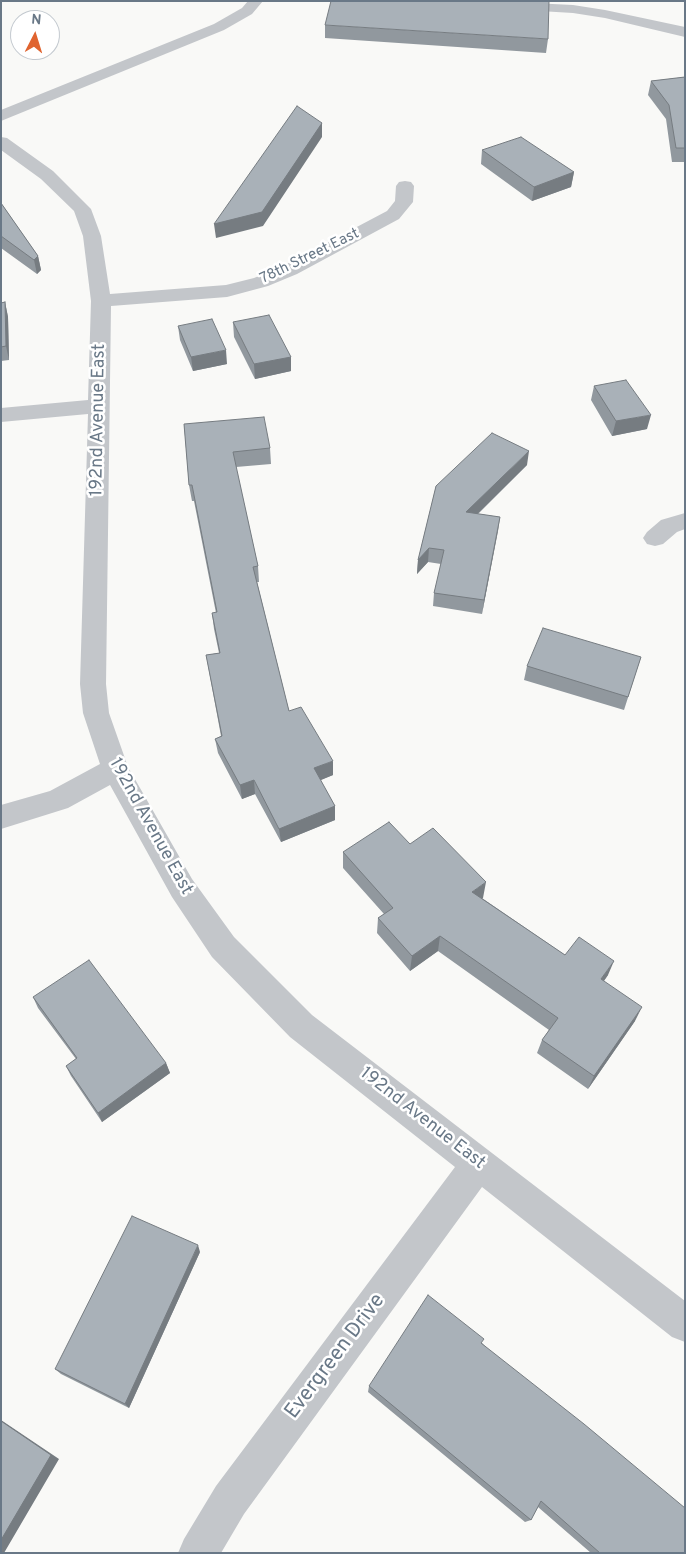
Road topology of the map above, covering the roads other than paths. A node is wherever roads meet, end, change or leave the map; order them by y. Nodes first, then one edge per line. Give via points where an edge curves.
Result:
1 (256, 1) edge
2 (497, 6) edge
3 (685, 32) edge
4 (1, 116) edge
5 (1, 142) edge
6 (405, 186) dead end
7 (101, 301) junction
8 (99, 406) junction
9 (1, 415) edge
10 (685, 521) edge
11 (655, 538) dead end
12 (115, 769) junction
13 (1, 817) edge
14 (480, 1164) junction
15 (685, 1324) edge
16 (198, 1553) edge

1 - 4 street via 247,11 218,27
2 - 3 street via 597,12
5 - 7 street, 192nd Avenue East via 48,175 82,208 92,236
6 - 7 street, 78th Street East via 404,202 393,215 261,282 227,291
7 - 8 street, 192nd Avenue East
8 - 9 street
8 - 12 street, 192nd Avenue East via 93,684 96,713
10 - 11 street via 670,526
12 - 13 street via 58,800
12 - 14 street, 192nd Avenue East via 182,888 223,948 301,1026
14 - 15 street, 192nd Avenue East
14 - 16 street, Evergreen Drive via 230,1500

